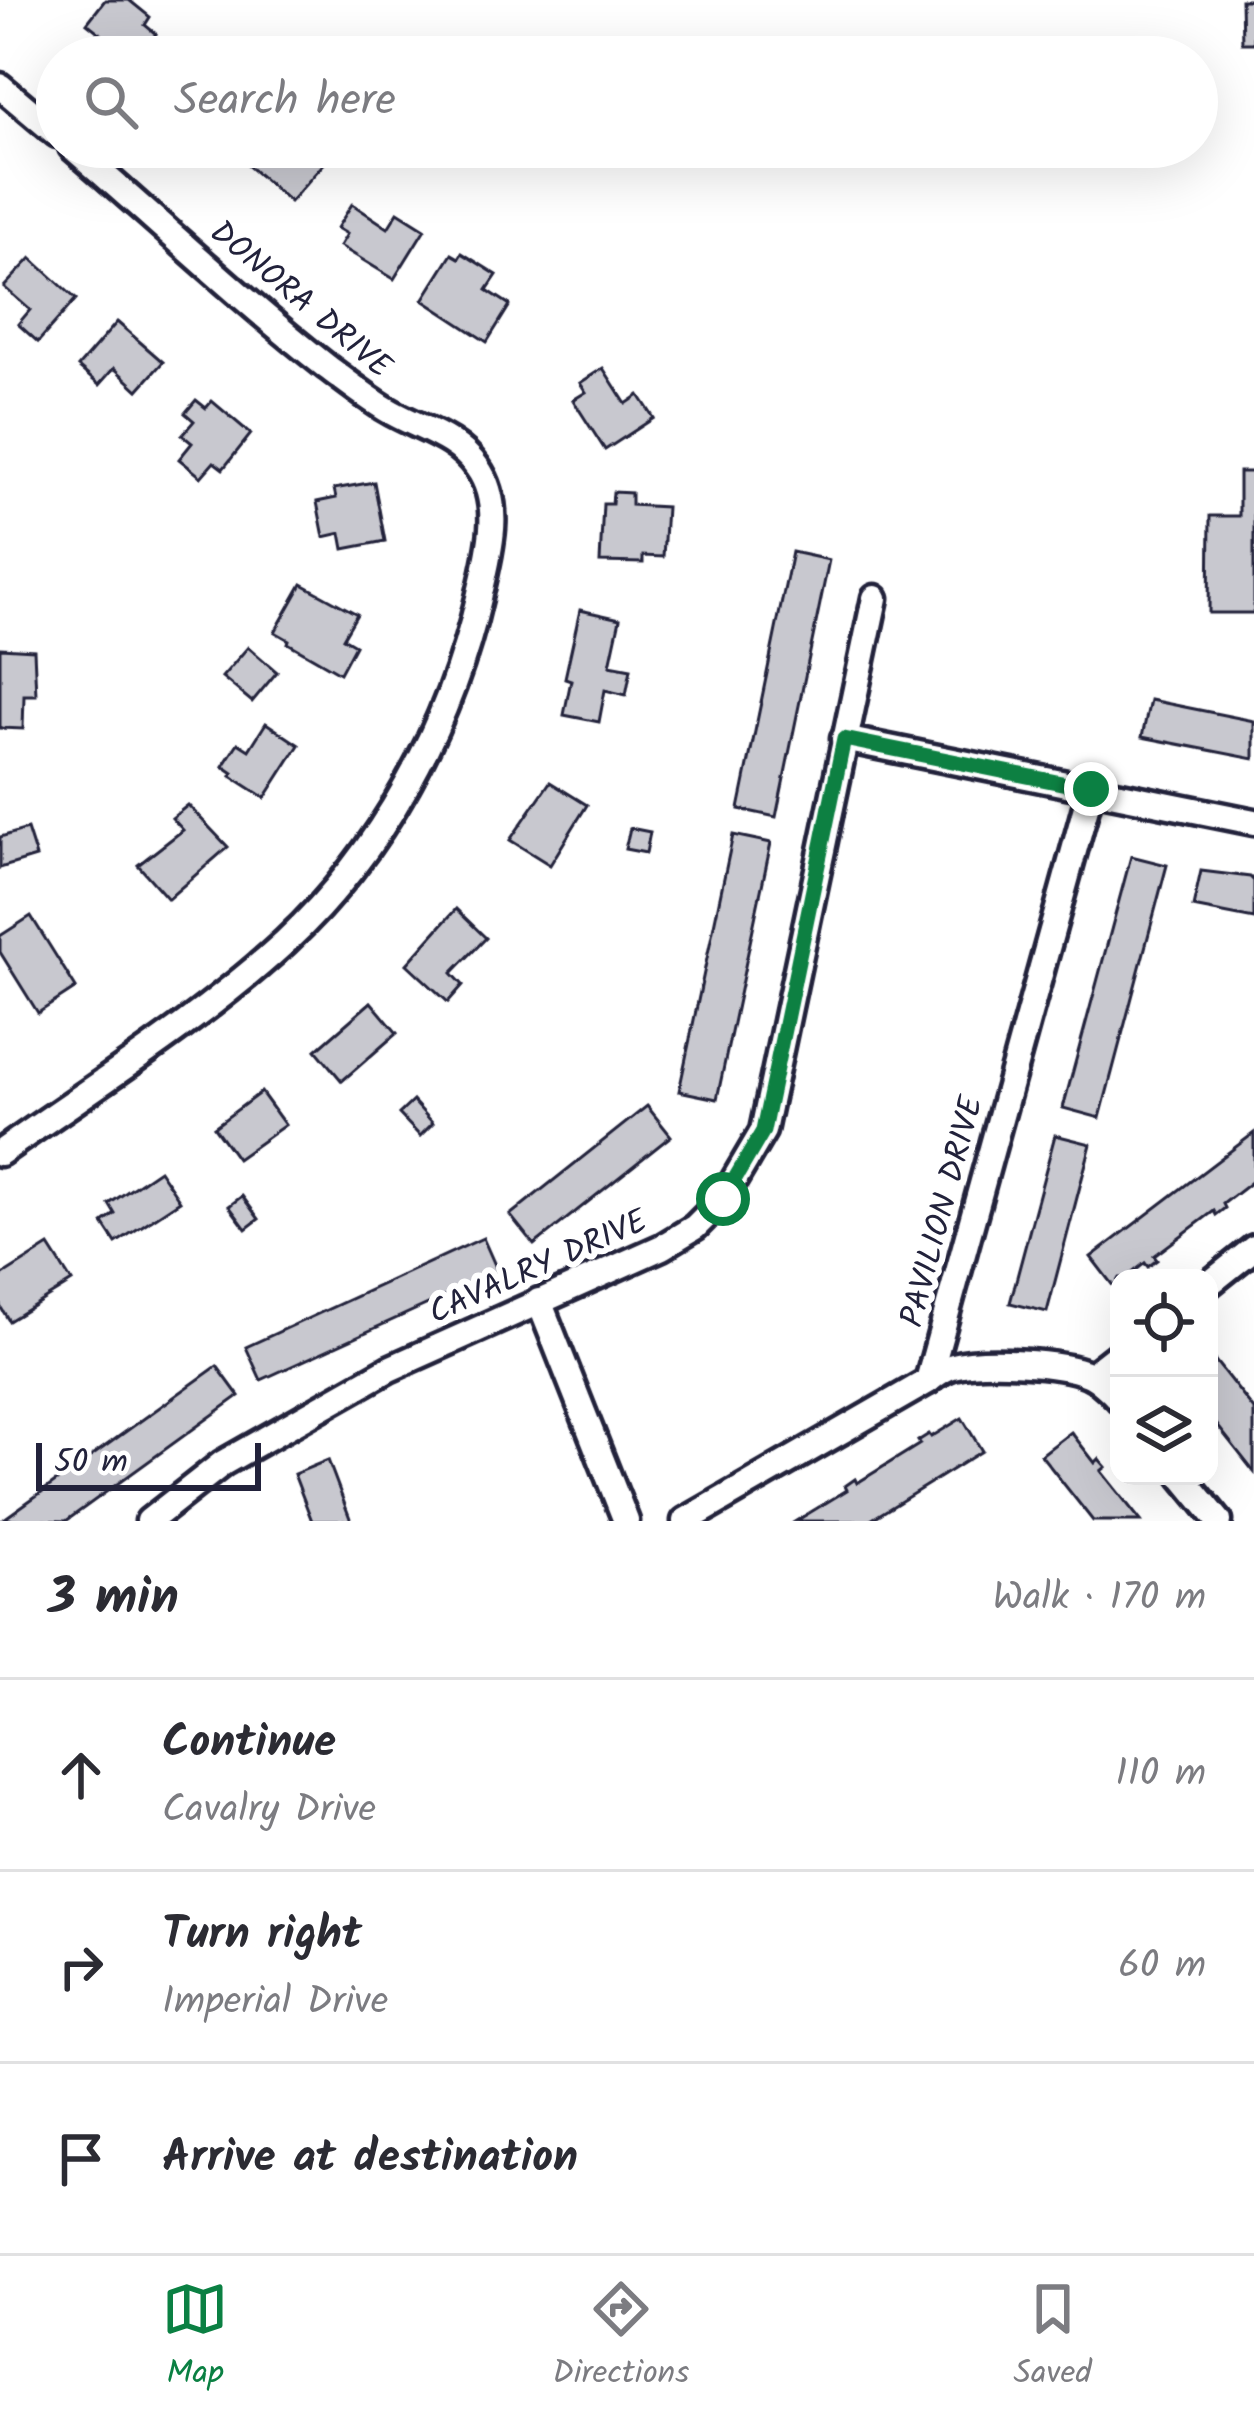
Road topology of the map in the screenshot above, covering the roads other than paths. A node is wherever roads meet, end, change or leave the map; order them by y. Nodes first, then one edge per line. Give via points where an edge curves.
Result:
1 (0, 86) edge
2 (36, 116) edge
3 (96, 168) edge
4 (875, 598) dead end
5 (844, 739) junction
6 (1091, 789) junction
7 (1254, 822) edge
8 (1, 1150) edge
9 (1254, 1248) edge
10 (1218, 1276) edge
11 (539, 1301) junction
12 (1110, 1361) edge
13 (1092, 1376) junction
14 (928, 1381) junction
15 (1110, 1391) edge
16 (1189, 1485) edge
17 (149, 1521) edge
18 (626, 1521) edge
19 (685, 1521) edge
20 (1219, 1521) edge

1 - 2 street
3 - 8 street, DONORA DRIVE via 326,366 386,409 453,442 489,490 494,532 471,631 424,751 334,891 223,995
4 - 5 street, CAVALRY DRIVE
5 - 6 street
5 - 11 street, CAVALRY DRIVE via 763,1131 723,1199 694,1227
6 - 7 street
6 - 14 street, PAVILION DRIVE
9 - 10 street
11 - 17 street, CAVALRY DRIVE via 306,1414 223,1463
11 - 18 street
12 - 13 street
13 - 14 street via 987,1362 944,1369
13 - 15 street
14 - 19 street
16 - 20 street

